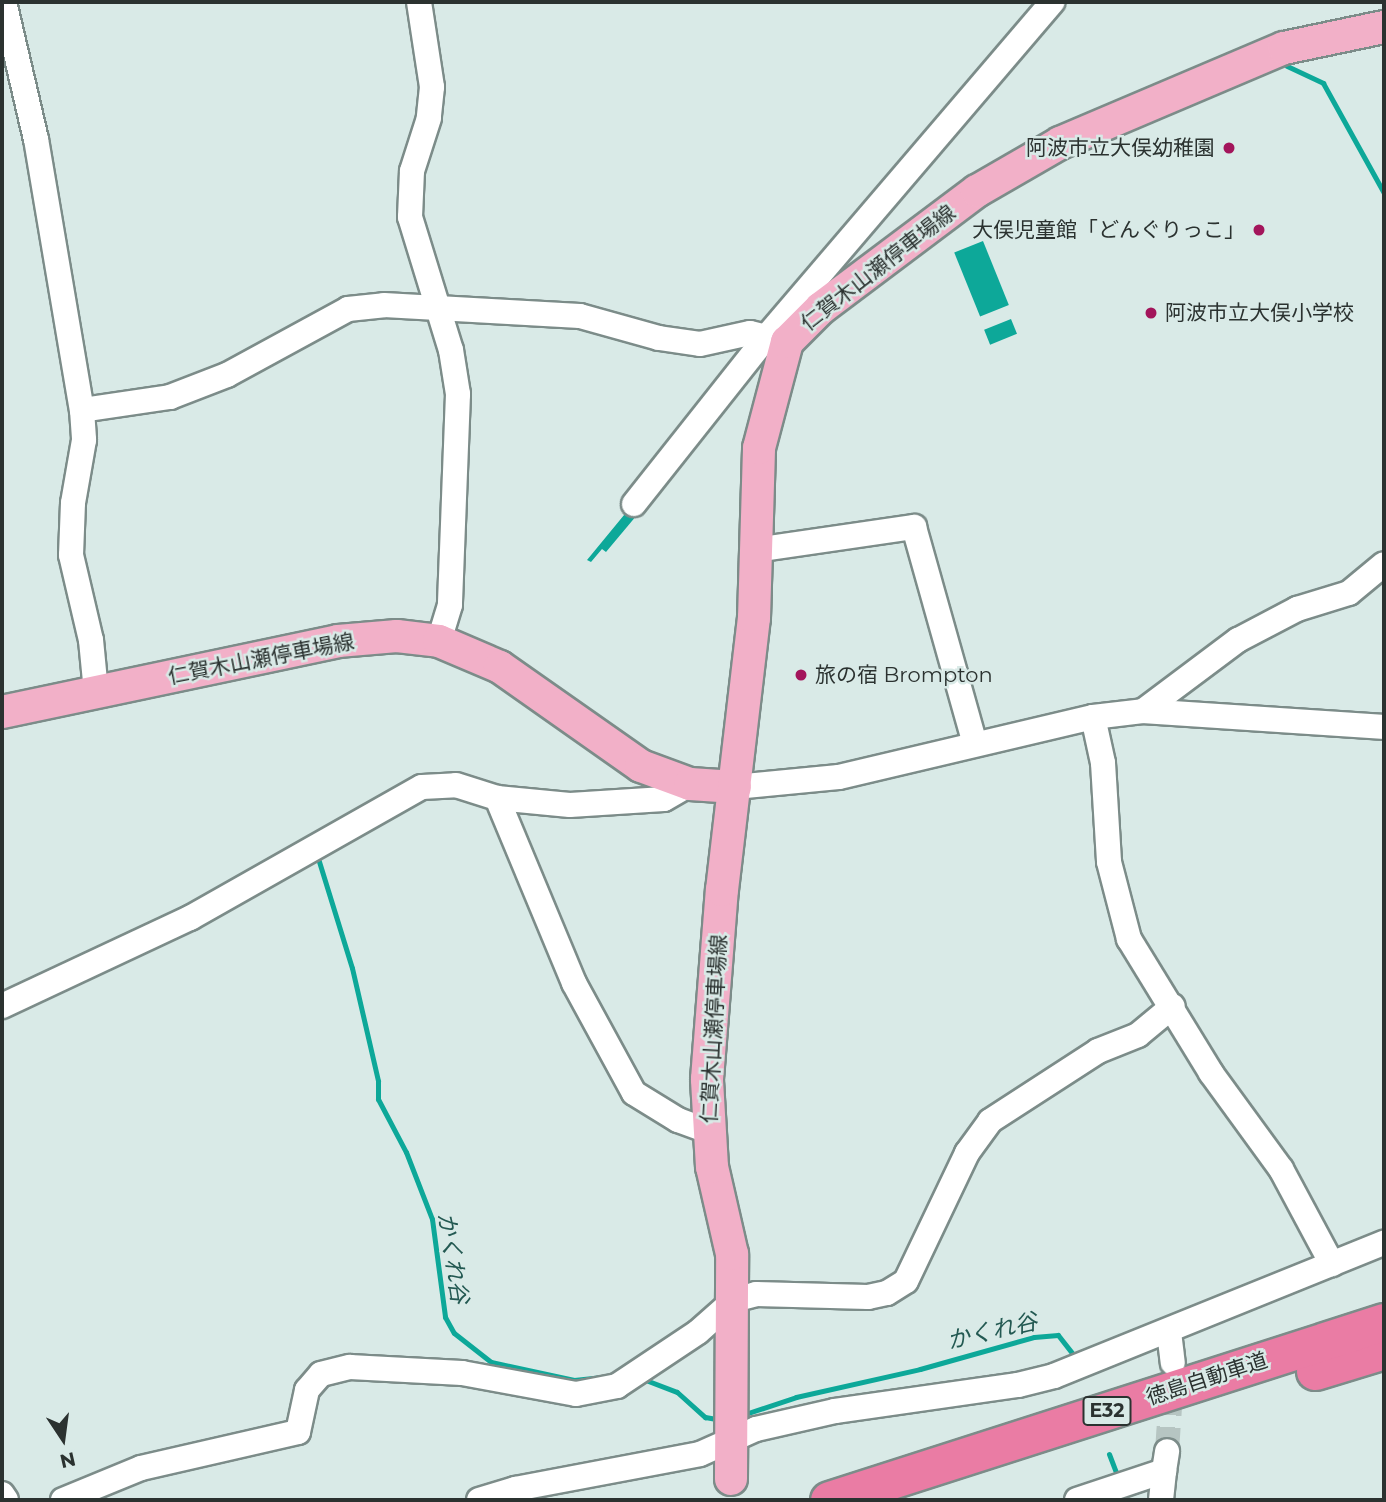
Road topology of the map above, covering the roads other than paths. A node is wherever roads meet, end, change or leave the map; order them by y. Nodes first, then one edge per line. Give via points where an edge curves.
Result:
1 (4, 2) edge
2 (419, 2) edge
3 (1052, 2) edge
4 (1384, 27) edge
5 (438, 307) junction
6 (778, 339) junction
7 (82, 411) junction
8 (634, 504) dead end
9 (756, 550) junction
10 (1384, 564) edge
11 (439, 641) junction
12 (96, 692) junction
13 (1143, 711) junction
14 (2, 712) edge
15 (1093, 717) junction
16 (1384, 727) edge
17 (975, 744) junction
18 (690, 785) junction
19 (735, 787) junction
20 (497, 798) junction
21 (2, 1006) edge
22 (1173, 1006) junction
23 (708, 1131) junction
24 (1384, 1243) edge
25 (1332, 1264) junction
26 (734, 1300) junction
27 (1384, 1322) edge
28 (1169, 1332) junction
29 (1384, 1350) edge
30 (1174, 1363) tunnel mouth
31 (729, 1426) junction
32 (731, 1479) dead end
33 (2, 1494) edge
34 (6, 1500) edge
35 (63, 1500) edge
36 (479, 1500) edge
37 (829, 1500) edge
38 (890, 1500) edge
39 (1077, 1500) edge
40 (1161, 1500) edge

1 - 7 street via 36,139
2 - 5 street via 432,87 429,118 412,172 410,217
3 - 6 street
4 - 6 main road, 仁賀木山瀬停車場線 via 1284,48 1060,143 966,199
5 - 6 street via 580,316 700,344 750,333
5 - 7 street via 348,309 227,375 170,397
5 - 11 street via 458,394 450,605
6 - 8 street
6 - 9 main road, 仁賀木山瀬停車場線 via 759,447
7 - 12 street via 84,440 73,503 71,555 91,640
9 - 17 street via 914,527
9 - 19 main road, 仁賀木山瀬停車場線 via 754,618
10 - 13 street via 1349,593 1297,609 1238,640
11 - 12 main road, 仁賀木山瀬停車場線 via 397,636 338,641
11 - 18 main road, 仁賀木山瀬停車場線 via 500,667 641,766
12 - 14 main road, 仁賀木山瀬停車場線
13 - 15 street
13 - 16 street
15 - 17 street
15 - 22 street via 1103,763 1110,862 1129,939
17 - 19 street via 839,777
18 - 19 main road, 仁賀木山瀬停車場線
18 - 20 street via 664,799 570,805
19 - 23 main road, 仁賀木山瀬停車場線 via 707,1079
20 - 21 street via 456,785 422,787 190,918
20 - 23 street via 574,982 634,1093 678,1121
22 - 25 street via 1211,1073 1281,1169
22 - 26 street via 1138,1035 1098,1051 990,1121 967,1153 906,1281 887,1293 868,1297 756,1294
23 - 26 main road, 仁賀木山瀬停車場線 via 732,1254
24 - 25 street
25 - 28 street
26 - 31 main road, 仁賀木山瀬停車場線
26 - 35 street via 698,1332 627,1379 576,1394 462,1373 350,1367 321,1374 307,1390 298,1432 141,1468
27 - 37 highway, 徳島自動車道 / E32
28 - 30 street
28 - 31 street via 1018,1385 835,1411 757,1429
29 - 38 highway, 徳島自動車道 / E32
31 - 32 main road, 仁賀木山瀬停車場線
31 - 36 street via 700,1454
33 - 34 street
39 - 40 street via 1121,1485 1166,1461

